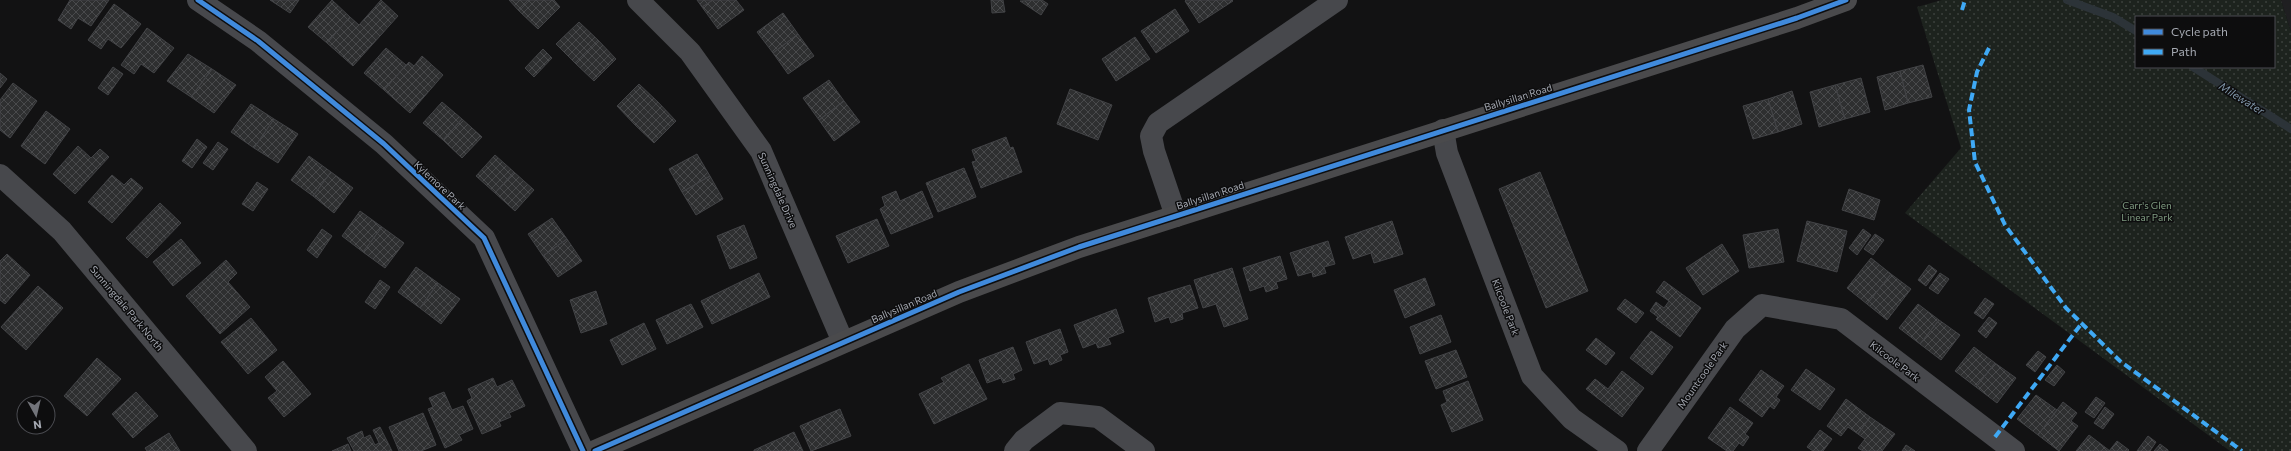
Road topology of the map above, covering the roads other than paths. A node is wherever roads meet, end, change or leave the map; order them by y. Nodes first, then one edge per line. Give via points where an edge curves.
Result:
1 (198, 0) edge
2 (638, 0) edge
3 (1337, 0) edge
4 (1846, 0) edge
5 (1443, 130) junction
6 (0, 174) edge
7 (1176, 216) junction
8 (1762, 305) joint
9 (843, 342) junction
10 (246, 451) edge
11 (584, 451) edge
12 (595, 451) edge
13 (1015, 451) edge
14 (1144, 451) edge
15 (1617, 451) edge
16 (1648, 451) edge
17 (2014, 451) edge

1 - 11 street, Kylemore Park via 258,42 384,144 484,238
2 - 9 street, Sunningdale Drive via 690,52 761,151
3 - 7 street, Ballysillan Road via 1158,122 1151,136
4 - 5 highway, Ballysillan Road via 1797,18
5 - 7 highway, Ballysillan Road
5 - 15 street, Kilcoole Park via 1447,153 1532,376 1572,419
6 - 10 street, Sunningdale Park North via 62,231
7 - 9 highway, Ballysillan Road via 1079,247 960,292
8 - 16 street, Mountcoole Park via 1735,329
8 - 17 street, Kilcoole Park via 1841,319
9 - 12 highway, Ballysillan Road
13 - 14 street via 1024,440 1060,413 1098,417

